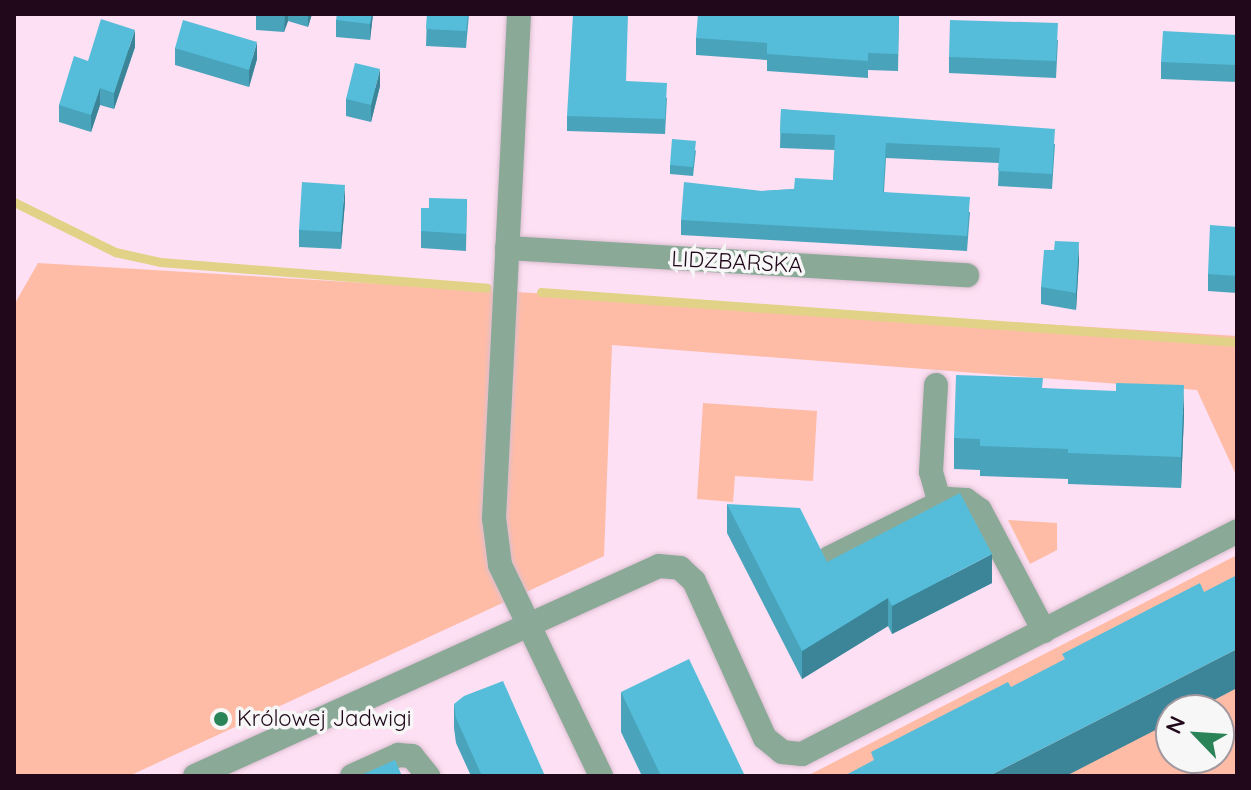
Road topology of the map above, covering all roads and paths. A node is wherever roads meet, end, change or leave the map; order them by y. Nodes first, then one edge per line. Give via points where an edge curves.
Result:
1 (519, 14) edge
2 (507, 248) junction
3 (967, 275) dead end
4 (936, 385) dead end
5 (940, 503) junction
6 (1237, 531) edge
7 (829, 558) edge
8 (530, 624) junction
9 (1044, 631) junction
10 (195, 776) edge
11 (352, 776) edge
12 (428, 776) edge
13 (601, 776) edge

1 - 2 street
2 - 3 street, LIDZBARSKA
2 - 8 street via 494,518 500,565
4 - 5 street via 931,472
5 - 7 street
5 - 9 street via 966,500 980,510
6 - 9 street
8 - 9 street via 659,566 680,568 694,581 765,738 782,752 802,754
8 - 10 street
8 - 13 street
11 - 12 street via 398,755 412,756

